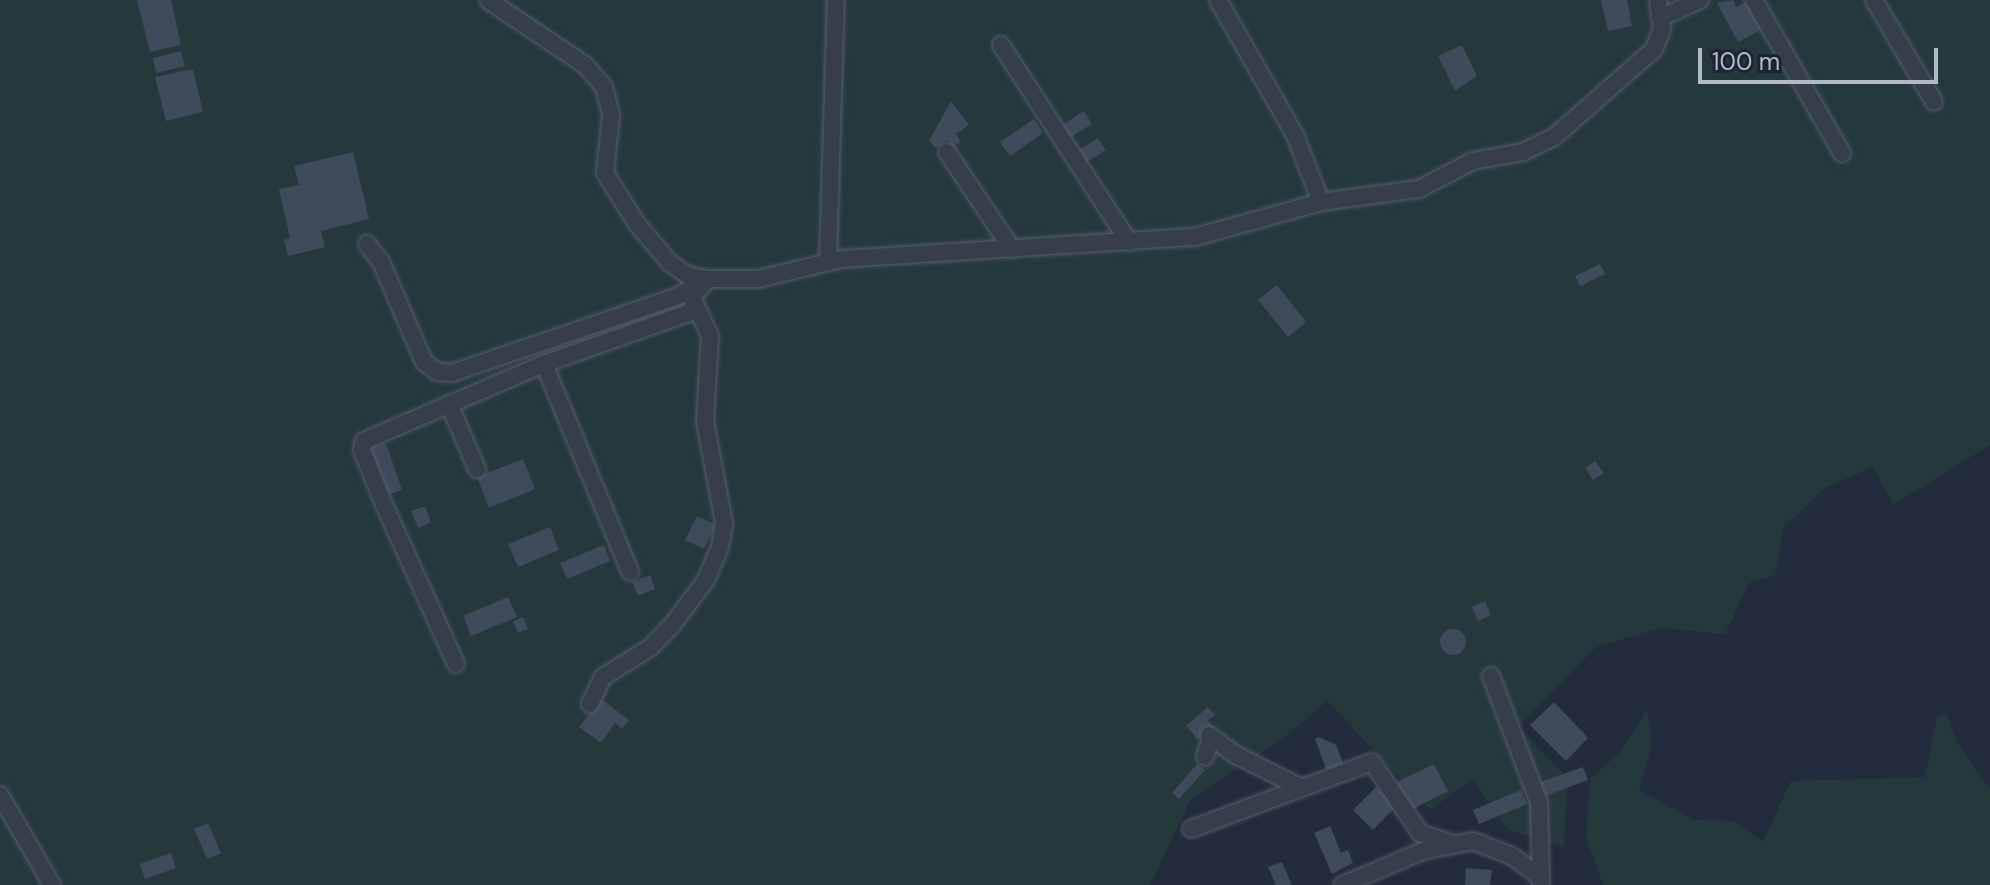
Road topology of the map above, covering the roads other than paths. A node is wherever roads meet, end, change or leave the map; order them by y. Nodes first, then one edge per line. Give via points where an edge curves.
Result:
1 (488, 0) edge
2 (836, 0) edge
3 (1218, 0) edge
4 (1658, 0) edge
5 (1700, 0) edge
6 (1754, 0) edge
7 (1874, 0) edge
8 (1660, 18) junction
9 (1001, 45) dead end
10 (1934, 102) dead end
11 (947, 152) dead end
12 (1842, 153) dead end
13 (1321, 202) junction
14 (1129, 242) junction
15 (367, 244) dead end
16 (1012, 249) junction
17 (828, 262) junction
18 (708, 279) junction
19 (692, 297) junction
20 (544, 364) junction
21 (449, 404) junction
22 (477, 469) dead end
23 (630, 572) dead end
24 (456, 664) dead end
25 (1491, 676) dead end
26 (590, 704) dead end
27 (1205, 757) dead end
28 (1298, 786) junction
29 (0, 795) edge
30 (1191, 829) dead end
31 (1453, 844) junction
32 (1540, 881) edge
33 (52, 885) edge
34 (1342, 885) edge

1 - 18 street via 595,74 609,101 605,164 613,188 670,263 687,275
2 - 17 street
3 - 13 street via 1295,135
4 - 8 street
5 - 8 street
6 - 12 street
7 - 10 street
8 - 13 street via 1658,41 1646,58 1542,144 1485,157 1419,189
9 - 14 street
11 - 16 street
13 - 14 street via 1195,237
14 - 16 street
15 - 18 street via 381,262 424,362 438,372 452,373 678,296
16 - 17 street
17 - 18 street via 758,279
18 - 19 street
19 - 20 street via 694,311
19 - 26 street via 710,336 705,421 724,524 720,547 706,580 673,624 651,647 603,677
20 - 21 street
20 - 23 street
21 - 22 street
21 - 24 street via 362,445
25 - 32 street via 1539,803
27 - 28 street via 1210,736
28 - 30 street
28 - 31 street via 1372,762 1420,833
29 - 33 street
31 - 32 street via 1473,841 1512,856
31 - 34 street

